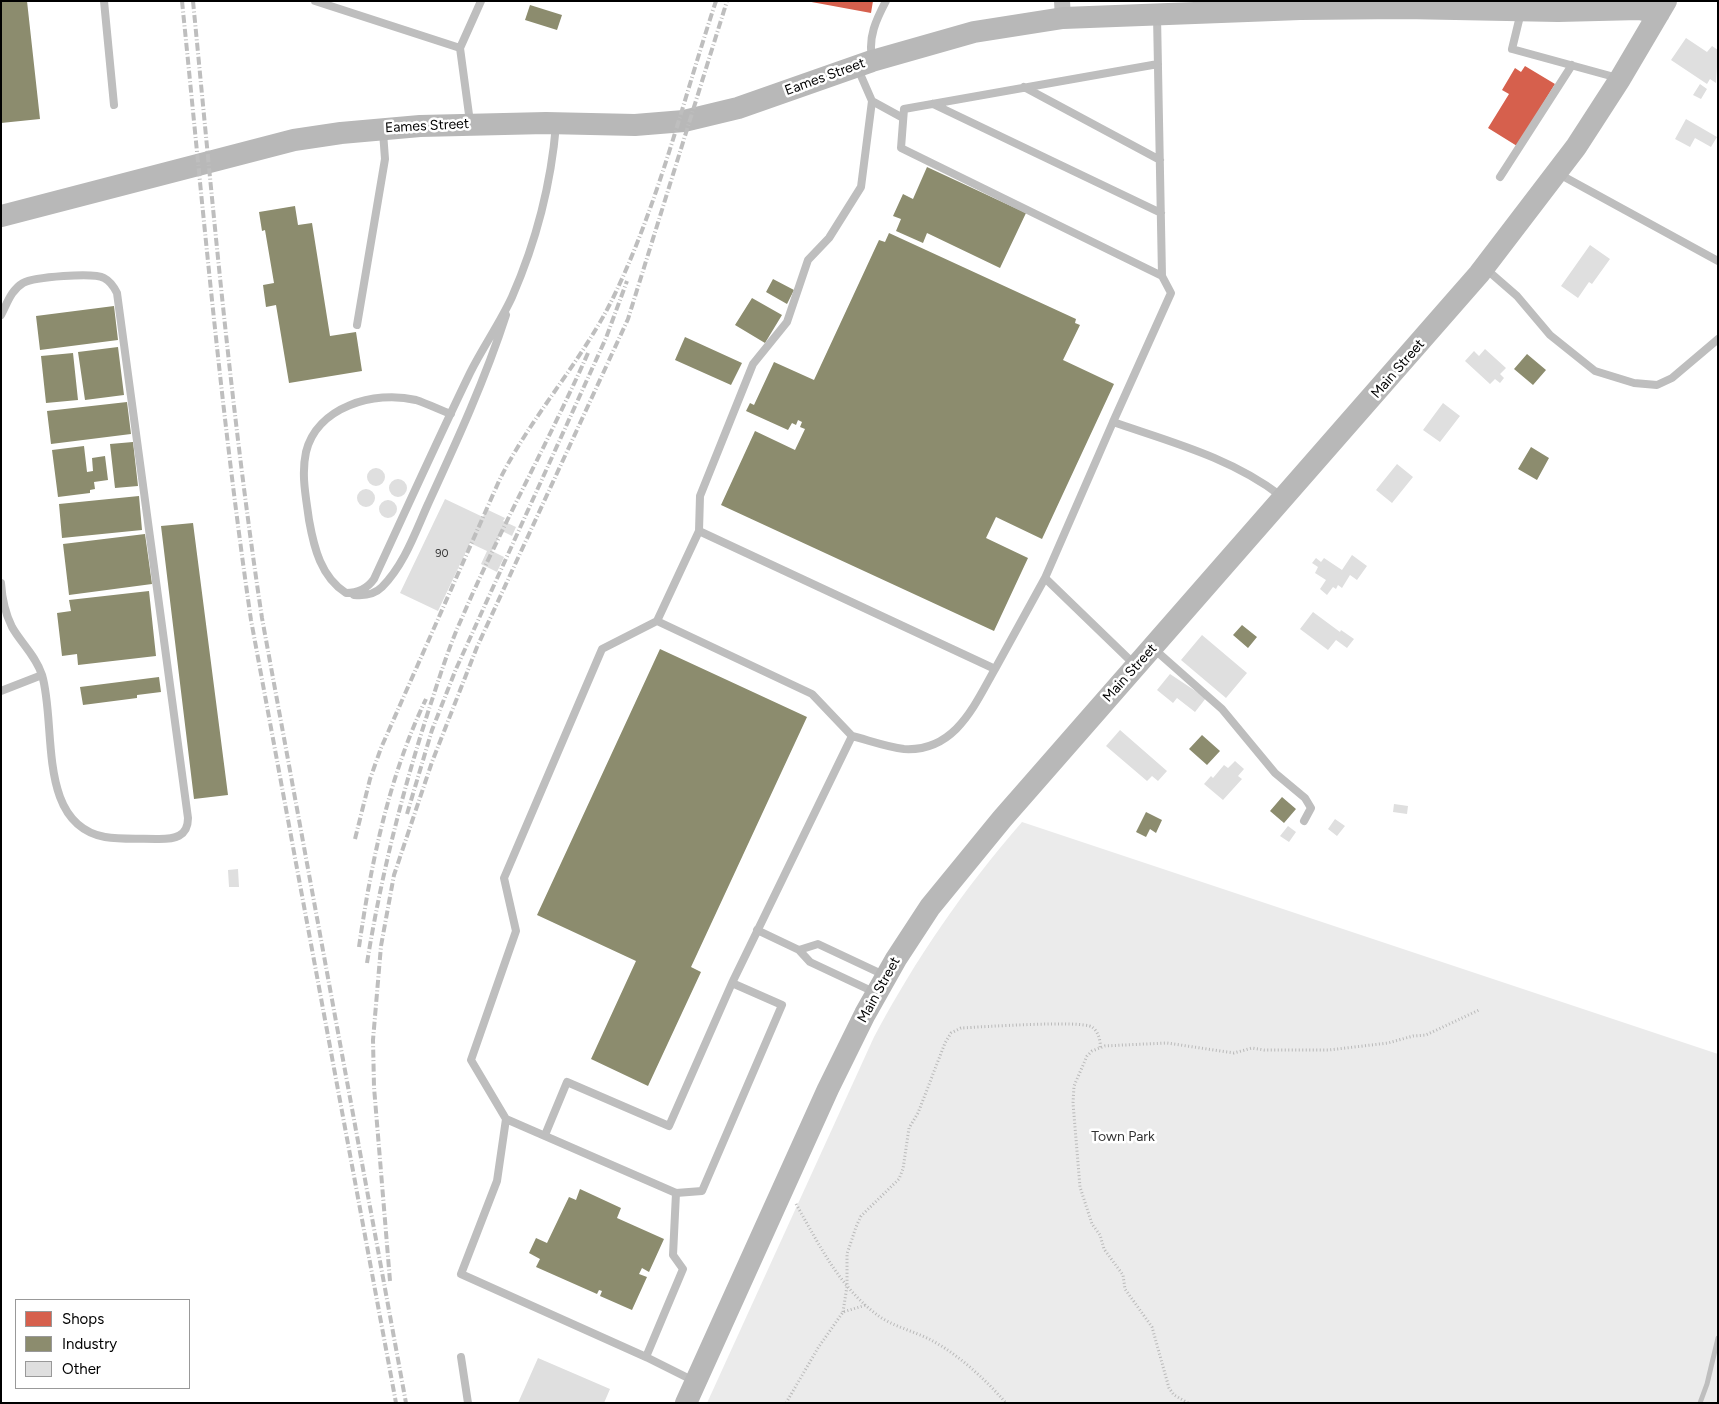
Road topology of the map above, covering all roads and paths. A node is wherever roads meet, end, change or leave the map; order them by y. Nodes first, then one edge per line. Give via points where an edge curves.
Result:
1 (104, 1) edge
2 (315, 1) edge
3 (481, 1) edge
4 (886, 1) edge
5 (1300, 5) edge
6 (1440, 5) edge
7 (1536, 7) edge
8 (1662, 7) edge
9 (1062, 9) edge
10 (1157, 13) junction
11 (460, 48) junction
12 (865, 64) junction
13 (1158, 64) junction
14 (1572, 65) junction
15 (1620, 79) junction
16 (1024, 87) junction
17 (872, 102) junction
18 (932, 103) junction
19 (114, 105) dead end
20 (903, 118) junction
21 (470, 124) junction
22 (556, 124) junction
23 (383, 128) junction
24 (1160, 160) junction
25 (1558, 173) junction
26 (1500, 177) dead end
27 (1161, 213) junction
28 (1, 216) edge
29 (1718, 262) edge
30 (1484, 267) junction
31 (1162, 276) junction
32 (512, 296) junction
33 (1, 315) edge
34 (358, 325) dead end
35 (1718, 339) edge
36 (451, 414) junction
37 (1113, 422) junction
38 (1284, 499) junction
39 (699, 530) junction
40 (1045, 578) junction
41 (1, 583) edge
42 (346, 593) junction
43 (657, 621) junction
44 (1153, 648) junction
45 (1136, 666) junction
46 (996, 669) junction
47 (42, 675) junction
48 (1, 691) edge
49 (852, 736) junction
50 (1304, 821) dead end
51 (757, 930) junction
52 (799, 950) junction
53 (732, 983) junction
54 (881, 985) junction
55 (1478, 1010) dead end
56 (1100, 1048) junction
57 (506, 1119) junction
58 (545, 1135) junction
59 (785, 1185) junction
60 (676, 1193) junction
61 (847, 1286) junction
62 (866, 1305) junction
63 (843, 1312) junction
64 (646, 1357) junction
65 (461, 1358) dead end
66 (696, 1382) junction
67 (468, 1403) edge
68 (686, 1403) edge
69 (786, 1403) edge
70 (1006, 1403) edge
71 (1188, 1403) edge

1 - 19 lane
2 - 11 lane
3 - 11 lane
4 - 12 lane via 872,31
5 - 6 main road, Eames Street
5 - 10 main road, Eames Street
6 - 7 main road, Eames Street
7 - 8 main road, Eames Street via 1639,10
7 - 14 lane via 1512,49
8 - 15 main road, Main Street
9 - 10 main road, Eames Street
9 - 12 main road, Eames Street
10 - 13 lane
11 - 21 lane
12 - 17 lane
12 - 22 main road, Eames Street via 700,118 645,125
13 - 16 lane
13 - 24 lane
14 - 15 lane
14 - 26 lane
15 - 25 main road, Main Street
16 - 18 lane
16 - 24 lane
17 - 20 lane
17 - 39 lane via 861,187 829,238 808,260 787,322 752,364 700,496
18 - 20 lane via 904,108
18 - 27 lane
20 - 31 lane via 901,148
21 - 22 main road, Eames Street
21 - 23 main road, Eames Street
22 - 32 lane via 546,197
23 - 28 main road, Eames Street via 294,140
23 - 34 lane via 385,159
24 - 27 lane
25 - 29 lane
25 - 30 main road, Main Street
27 - 31 lane
30 - 35 lane via 1518,296 1550,335 1595,371 1634,383 1657,384 1672,378
30 - 38 main road, Main Street
31 - 37 lane via 1171,293
32 - 36 lane
32 - 42 lane via 493,354 400,564 375,593 360,596
33 - 47 lane via 13,291 36,279 94,275 107,280 117,292 188,818 182,834 170,839 104,837 72,819 56,785
36 - 42 lane via 373,581 360,591
36 - 42 lane via 416,400 379,398 337,411 326,418 313,436 303,474 313,540 326,573
37 - 38 lane via 1220,460 1259,479
37 - 40 lane
38 - 44 main road, Main Street
39 - 43 lane
39 - 46 lane
40 - 45 lane
40 - 46 lane
41 - 47 lane via 3,602 12,627
43 - 49 lane via 812,694
43 - 57 lane via 602,649 504,878 516,932 471,1060
44 - 45 main road, Main Street
44 - 50 lane via 1222,709 1275,773 1306,798 1311,808
45 - 54 main road, Main Street via 946,887
46 - 49 lane via 962,724 933,746 904,748
47 - 48 lane
49 - 51 lane
51 - 52 lane
51 - 53 lane
52 - 54 lane via 810,962
52 - 54 lane via 818,944
53 - 58 lane via 669,1126 567,1082
53 - 60 lane via 782,1005 702,1191
54 - 59 main road, Main Street via 828,1089
55 - 56 path via 1426,1035 1329,1050 1252,1048 1234,1053 1167,1043
56 - 61 path via 1096,1030 1086,1024 961,1028 951,1033 918,1114 909,1128 899,1179 861,1216 856,1227 847,1254
56 - 71 path via 1087,1056 1074,1086 1080,1186 1104,1249 1123,1275 1126,1289 1152,1327 1169,1388
57 - 58 lane
57 - 64 lane via 498,1180 461,1274
58 - 60 lane
59 - 61 path via 835,1272
59 - 66 main road, Main Street
60 - 64 lane via 672,1254 683,1269
61 - 62 path
61 - 63 path
62 - 63 path
62 - 70 path via 877,1315 932,1340 984,1378
63 - 69 path
64 - 66 lane
65 - 67 lane
66 - 68 main road, Main Street

